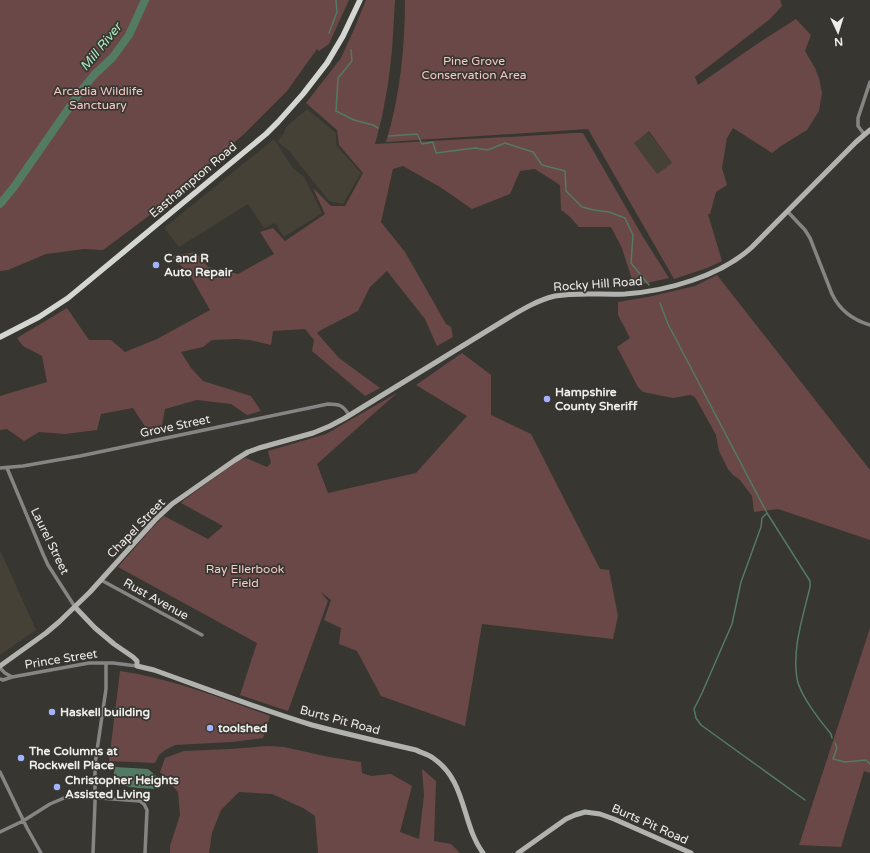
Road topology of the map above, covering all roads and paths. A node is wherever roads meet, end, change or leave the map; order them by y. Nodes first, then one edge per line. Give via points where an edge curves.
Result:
1 (360, 0) edge
2 (870, 82) edge
3 (870, 130) edge
4 (864, 134) junction
5 (788, 212) junction
6 (870, 325) edge
7 (0, 337) edge
8 (349, 415) junction
9 (0, 468) edge
10 (7, 468) junction
11 (101, 580) junction
12 (75, 607) junction
13 (202, 635) dead end
14 (106, 663) junction
15 (137, 666) junction
16 (0, 667) edge
17 (12, 677) junction
18 (0, 679) edge
19 (0, 772) edge
20 (95, 798) junction
21 (23, 820) junction
22 (0, 832) edge
23 (41, 853) edge
24 (93, 853) edge
25 (145, 853) edge
26 (484, 853) edge
27 (518, 853) edge
28 (691, 853) edge

1 - 7 main road, Easthampton Road via 343,36 324,67 297,102 269,131 68,298 39,317
2 - 4 street via 858,118 858,126
3 - 4 main road, Rocky Hill Road
4 - 5 main road, Rocky Hill Road
5 - 6 street via 810,238 836,303 851,317
5 - 8 main road, Rocky Hill Road via 741,257 701,277 642,292 561,296 531,304
8 - 10 street, Grove Street via 341,405 328,404 46,463
8 - 11 main road, Chapel Street via 324,429 259,448 235,460 163,512
9 - 10 street, Grove Street
10 - 12 street, Laurel Street via 48,565
11 - 12 main road, Chapel Street
11 - 13 street, Rust Avenue
12 - 15 main road, Laurel Street via 95,628 133,657
12 - 16 main road, Chapel Street via 46,633
14 - 15 street, Prince Street
14 - 17 street, Prince Street via 83,664
14 - 20 street via 106,689 95,764
15 - 26 main road, Burts Pit Road via 296,720 416,750 431,757 450,775 472,834
16 - 17 street, Prince Street
17 - 18 street, Prince Street
19 - 21 street
20 - 21 street via 64,798
20 - 24 street
20 - 25 street via 140,801 144,804 147,810
21 - 22 street
21 - 23 street
27 - 28 main road, Burts Pit Road via 566,819 585,812 614,819

